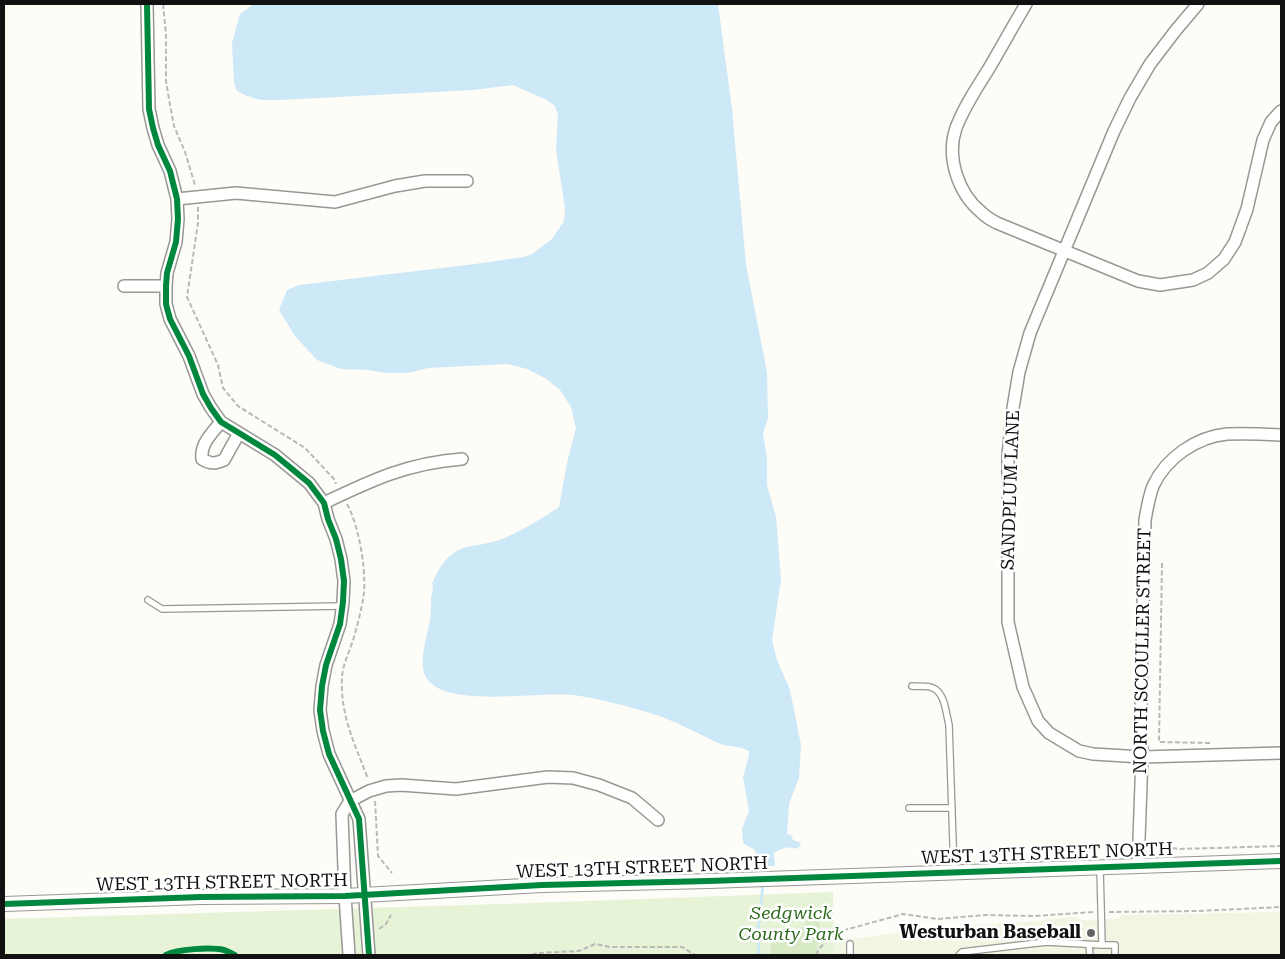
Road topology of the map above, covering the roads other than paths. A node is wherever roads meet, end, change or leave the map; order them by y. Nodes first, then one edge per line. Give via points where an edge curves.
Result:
1 (147, 4) edge
2 (1026, 4) edge
3 (1198, 4) edge
4 (1281, 111) edge
5 (467, 181) dead end
6 (177, 199) junction
7 (1064, 251) junction
8 (124, 286) dead end
9 (166, 286) junction
10 (221, 422) junction
11 (239, 434) junction
12 (1281, 435) edge
13 (462, 458) dead end
14 (324, 503) junction
15 (148, 600) dead end
16 (342, 606) junction
17 (912, 686) dead end
18 (1281, 753) edge
19 (1142, 757) junction
20 (350, 801) junction
21 (909, 808) dead end
22 (952, 808) junction
23 (658, 820) dead end
24 (1281, 861) edge
25 (1138, 866) junction
26 (1100, 868) junction
27 (954, 873) junction
28 (366, 895) junction
29 (345, 896) junction
30 (4, 904) edge
31 (850, 944) dead end
32 (1090, 946) junction
33 (1102, 946) junction
34 (349, 955) edge
35 (369, 955) edge
36 (850, 955) edge
37 (959, 955) edge
38 (1090, 955) edge
39 (1115, 955) edge

1 - 6 street via 149,109 152,128 170,171
2 - 7 street via 956,129 953,147 955,167 969,200 981,213
3 - 7 street, SANDPLUM LANE via 1150,64 1130,98
4 - 7 street via 1271,122 1263,140 1247,209 1235,242 1224,259 1208,273 1193,280 1160,285 1138,281
5 - 6 street via 425,181 335,202 236,193
6 - 9 street via 176,242
7 - 19 street, SANDPLUM LANE via 1030,333 1012,414 1008,456 1008,622 1023,687 1038,721 1049,733 1093,754
8 - 9 street
9 - 10 street via 170,319 203,394
10 - 11 street
10 - 11 street via 206,440 202,459 208,463 224,460
11 - 14 street via 275,455 309,483
12 - 19 street, NORTH SCOULLER STREET via 1214,436 1179,454 1154,485 1145,520
13 - 14 street via 438,460 390,473
14 - 16 street via 341,560 344,581
15 - 16 lane via 162,609
16 - 20 street via 340,624 326,665 320,710 329,754
17 - 22 lane via 932,687 940,693 945,707 949,725
18 - 19 street, SANDPLUM LANE
19 - 25 street, NORTH SCOULLER STREET
20 - 23 street via 369,790 386,786 456,789 548,777 573,778 632,798
20 - 28 street via 359,819
20 - 29 street via 342,814
21 - 22 lane
22 - 27 lane
24 - 25 street, WEST 13TH STREET NORTH
25 - 26 street, WEST 13TH STREET NORTH
26 - 27 street, WEST 13TH STREET NORTH
26 - 33 lane
27 - 28 street, WEST 13TH STREET NORTH via 542,885
28 - 29 street, WEST 13TH STREET NORTH
28 - 35 street
29 - 30 street, WEST 13TH STREET NORTH
29 - 34 street
31 - 36 lane
32 - 33 lane
32 - 37 lane via 1046,942 962,952
32 - 38 lane
33 - 39 lane via 1115,945

